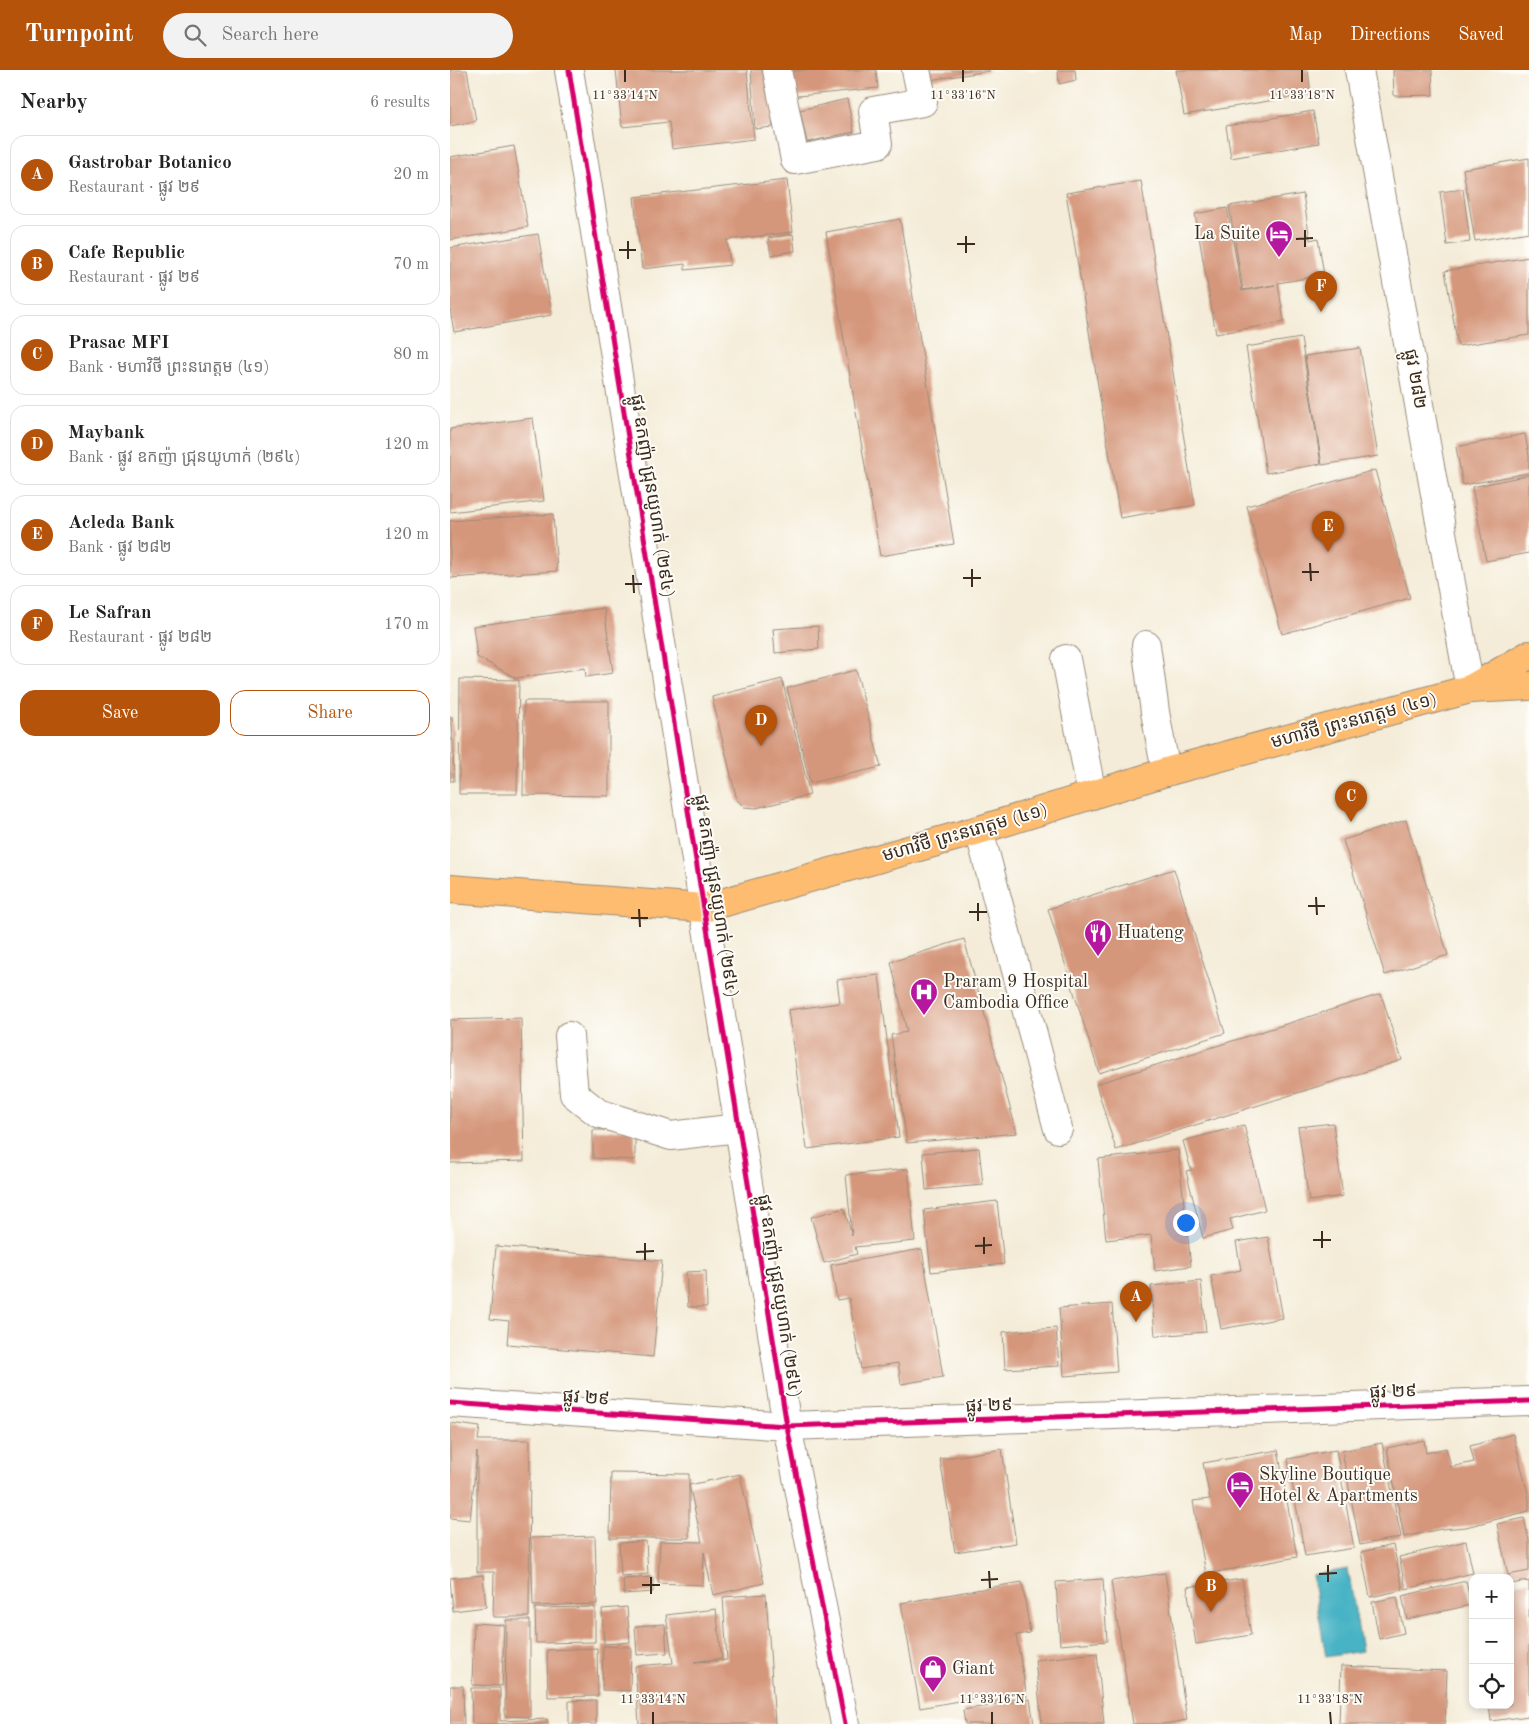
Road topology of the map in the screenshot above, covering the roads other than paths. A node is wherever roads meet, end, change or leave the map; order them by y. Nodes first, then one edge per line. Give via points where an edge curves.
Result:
1 (569, 70) edge
2 (777, 70) edge
3 (916, 70) edge
4 (1359, 70) edge
5 (1146, 645) dead end
6 (1529, 655) edge
7 (1066, 659) dead end
8 (1529, 686) edge
9 (1470, 689) junction
10 (1166, 772) junction
11 (1092, 794) junction
12 (979, 830) junction
13 (450, 889) edge
14 (704, 908) junction
15 (569, 1036) dead end
16 (738, 1128) junction
17 (1058, 1129) dead end
18 (1529, 1401) edge
19 (450, 1403) edge
20 (1529, 1406) edge
21 (787, 1426) junction
22 (845, 1724) edge

1 - 14 street, ផ្លូវ ឧកញ៉ា ជ្រុនយូហាក់ (២៩៤)
2 - 3 street via 795,160 878,144 873,112 923,102
4 - 9 street, ផ្លូវ ២៨២
5 - 10 street
6 - 9 main road, មហាវិថី ព្រះនរោត្តម (៤១)
7 - 11 street
8 - 9 main road, មហាវិថី ព្រះនរោត្តម (៤១)
9 - 10 main road, មហាវិថី ព្រះនរោត្តម (៤១)
10 - 11 main road, មហាវិថី ព្រះនរោត្តម (៤១)
11 - 12 main road, មហាវិថី ព្រះនរោត្តម (៤១)
12 - 14 main road, មហាវិថី ព្រះនរោត្តម (៤១)
12 - 17 street
13 - 14 main road, មហាវិថី ព្រះនរោត្តម (៤១)
14 - 16 street, ផ្លូវ ឧកញ៉ា ជ្រុនយូហាក់ (២៩៤)
15 - 16 street via 574,1094 598,1113 671,1136
16 - 21 street, ផ្លូវ ឧកញ៉ា ជ្រុនយូហាក់ (២៩៤)
18 - 20 street
18 - 21 street, ផ្លូវ ២៩
19 - 21 street, ផ្លូវ ២៩
21 - 22 street, ផ្លូវ ឧកញ៉ា ជ្រុនយូហាក់ (២៩៤)

